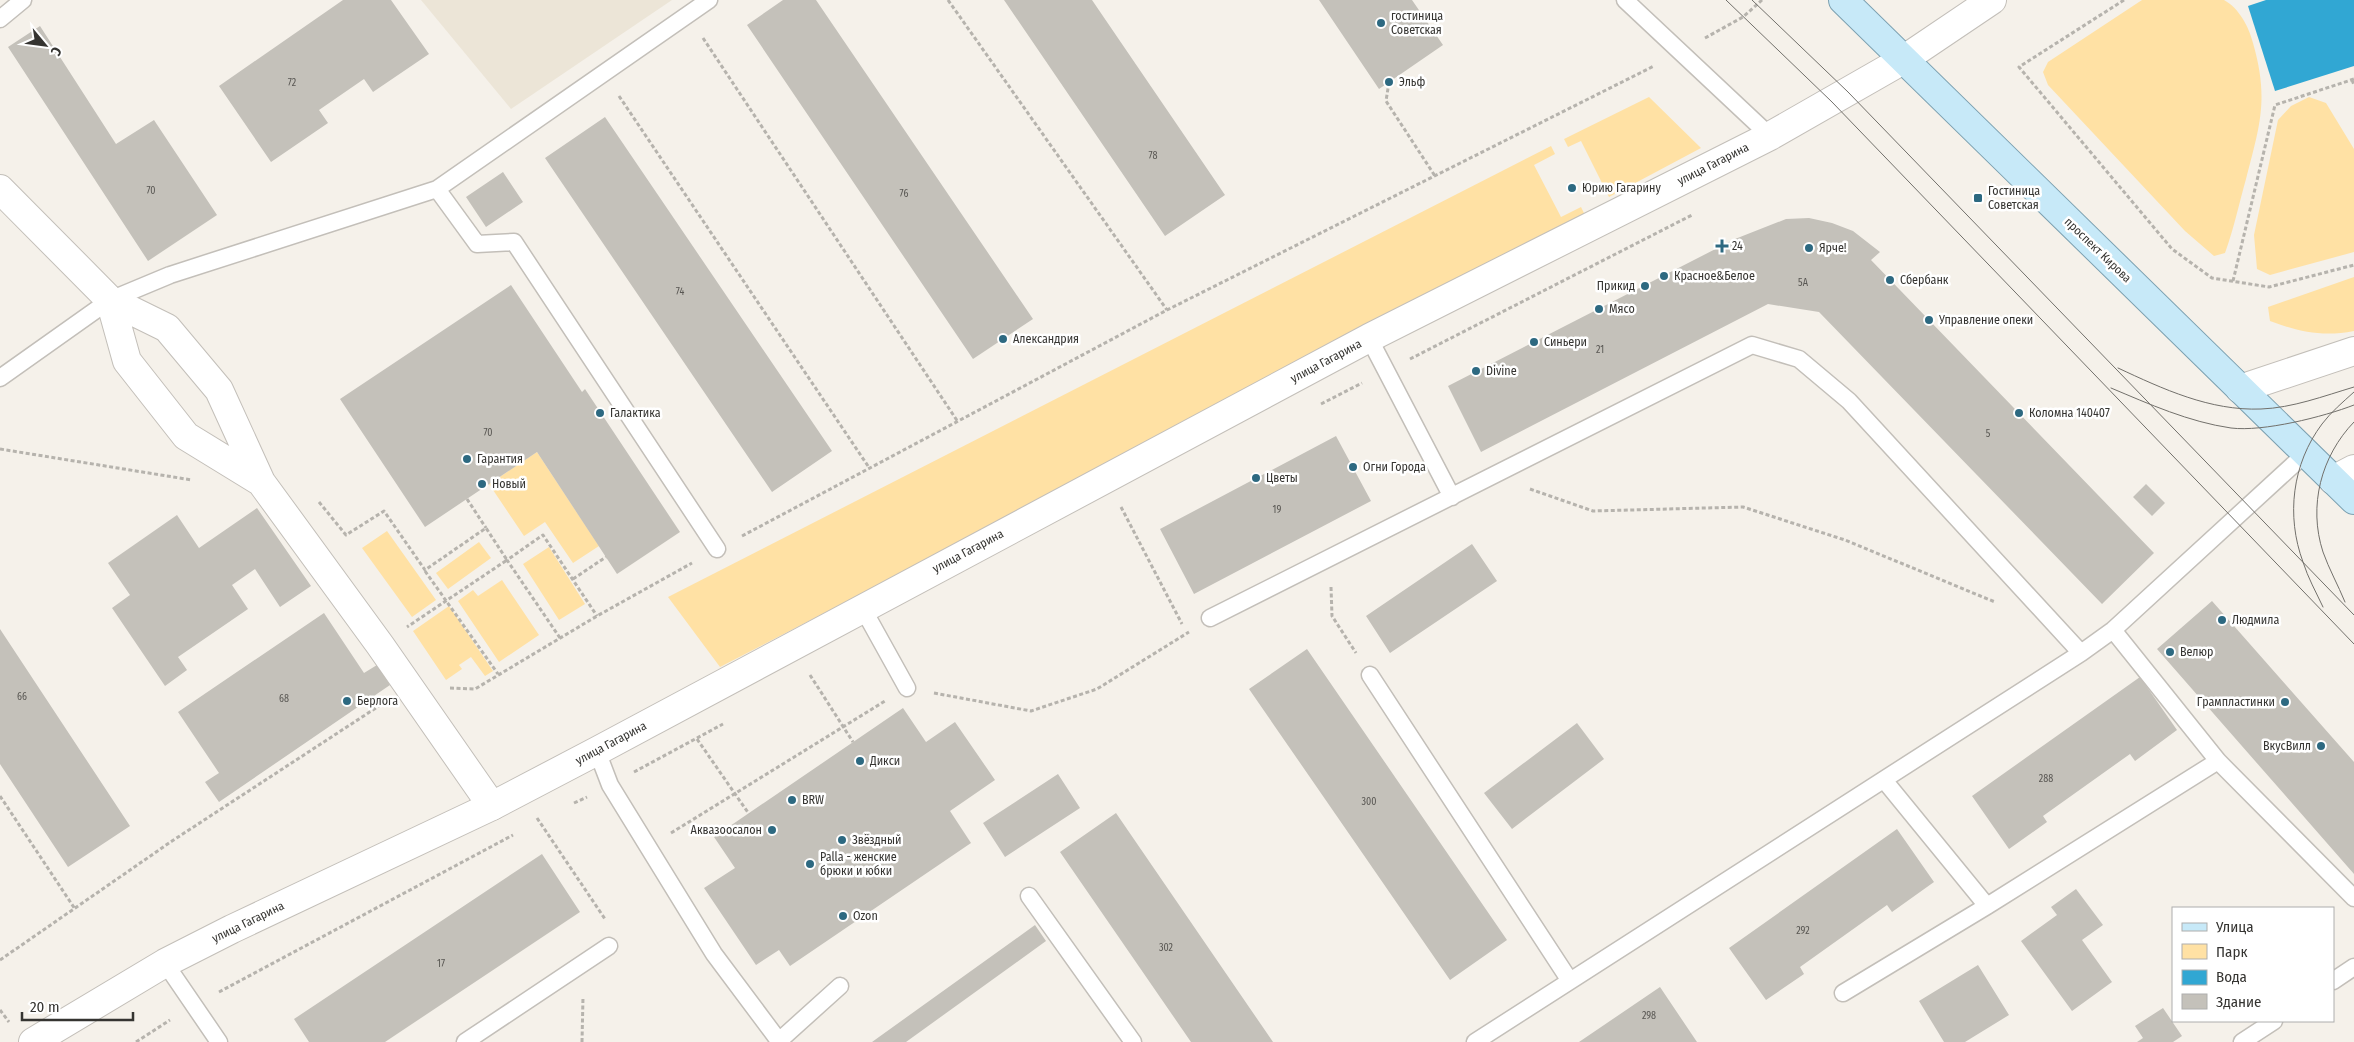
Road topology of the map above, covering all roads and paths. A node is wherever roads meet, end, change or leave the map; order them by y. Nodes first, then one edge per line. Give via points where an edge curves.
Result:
1 (23, 0) edge
2 (709, 0) edge
3 (948, 0) edge
4 (1625, 0) edge
5 (1843, 0) edge
6 (1992, 0) edge
7 (2124, 0) edge
8 (687, 15) junction
9 (0, 19) edge
10 (1903, 60) junction
11 (1647, 70) dead end
12 (603, 73) junction
13 (2353, 80) edge
14 (1388, 82) dead end
15 (2354, 85) edge
16 (1770, 136) junction
17 (1435, 176) junction
18 (0, 189) edge
19 (437, 189) junction
20 (2354, 265) edge
21 (2233, 281) junction
22 (110, 300) junction
23 (1167, 310) junction
24 (1369, 338) junction
25 (2354, 351) edge
26 (0, 378) edge
27 (2240, 389) junction
28 (958, 422) junction
29 (2306, 453) junction
30 (870, 469) junction
31 (2344, 474) edge
32 (1494, 476) junction
33 (261, 482) junction
34 (1452, 496) junction
35 (467, 499) dead end
36 (2354, 500) edge
37 (1121, 507) dead end
38 (486, 528) dead end
39 (717, 549) junction
40 (606, 557) dead end
41 (507, 560) junction
42 (425, 570) dead end
43 (572, 579) junction
44 (447, 601) junction
45 (2002, 605) dead end
46 (862, 607) junction
47 (597, 616) junction
48 (1332, 616) dead end
49 (1210, 618) dead end
50 (2113, 630) junction
51 (560, 638) junction
52 (380, 645) junction
53 (2081, 653) junction
54 (498, 674) junction
55 (810, 675) dead end
56 (1370, 675) joint
57 (409, 686) junction
58 (907, 688) junction
59 (843, 727) junction
60 (697, 739) dead end
61 (853, 742) dead end
62 (597, 751) junction
63 (2218, 761) junction
64 (1884, 780) junction
65 (735, 794) junction
66 (0, 796) edge
67 (492, 806) junction
68 (749, 814) dead end
69 (648, 847) junction
70 (1029, 896) dead end
71 (2354, 898) edge
72 (1987, 906) junction
73 (75, 908) junction
74 (609, 946) dead end
75 (0, 960) edge
76 (164, 963) junction
77 (583, 964) junction
78 (2354, 967) edge
79 (2334, 980) edge
80 (1570, 981) junction
81 (840, 986) dead end
82 (1843, 993) dead end
83 (2272, 1022) edge
84 (33, 1042) edge
85 (219, 1042) edge
86 (465, 1042) edge
87 (582, 1042) edge
88 (1133, 1042) edge
89 (1475, 1042) edge
90 (2242, 1042) edge

1 - 9 lane
2 - 8 lane
3 - 23 path
4 - 16 lane
5 - 10 main road, проспект Кирова
6 - 10 street, улица Гагарина
7 - 21 path via 2019,67 2172,249 2212,278
8 - 12 lane
8 - 28 path
10 - 16 street, улица Гагарина
10 - 27 main road, проспект Кирова
11 - 17 path
12 - 19 lane
12 - 30 path
13 - 15 path
13 - 21 path via 2275,105
14 - 17 path via 1386,101
16 - 24 street, улица Гагарина
17 - 23 path
18 - 22 street
19 - 22 lane via 170,275
19 - 39 lane via 477,244 514,242
20 - 21 path via 2269,288
22 - 26 lane
22 - 33 street via 167,328 207,376 218,390
22 - 33 street via 127,361 186,436
23 - 28 path
24 - 34 lane
24 - 46 street, улица Гагарина
25 - 27 street
27 - 29 main road, проспект Кирова
28 - 30 path
29 - 31 main road, проспект Кирова
29 - 50 lane
30 - 39 path
31 - 36 main road, проспект Кирова
32 - 34 lane
32 - 45 path via 1593,511 1743,507 1845,540
32 - 53 lane via 1752,345 1799,359 1849,401
33 - 52 street
34 - 49 lane
35 - 38 path
37 - 58 path via 1187,633 1097,689 1031,711
39 - 47 path
40 - 43 path
41 - 43 path via 543,535
41 - 44 path
41 - 51 path
42 - 44 path
43 - 47 path
44 - 52 path
44 - 54 path
46 - 58 lane
46 - 62 street, улица Гагарина
47 - 51 path
48 - 56 path
50 - 53 lane
50 - 63 lane
51 - 54 path
52 - 57 street
53 - 64 lane
54 - 57 path via 475,689
55 - 59 path
56 - 80 lane
57 - 67 street
57 - 73 path
58 - 59 path
59 - 61 path
59 - 65 path
60 - 65 path
62 - 67 street, улица Гагарина
62 - 69 lane via 610,785
63 - 71 lane
63 - 72 lane
64 - 72 lane
64 - 80 lane
65 - 68 path
65 - 69 path
66 - 73 path
67 - 76 street, улица Гагарина
69 - 81 lane via 714,954 779,1041
70 - 88 lane
72 - 82 lane
73 - 75 path
74 - 77 lane
76 - 84 street, улица Гагарина
76 - 85 lane
77 - 86 lane
77 - 87 path
78 - 79 lane
80 - 89 lane
83 - 90 lane

